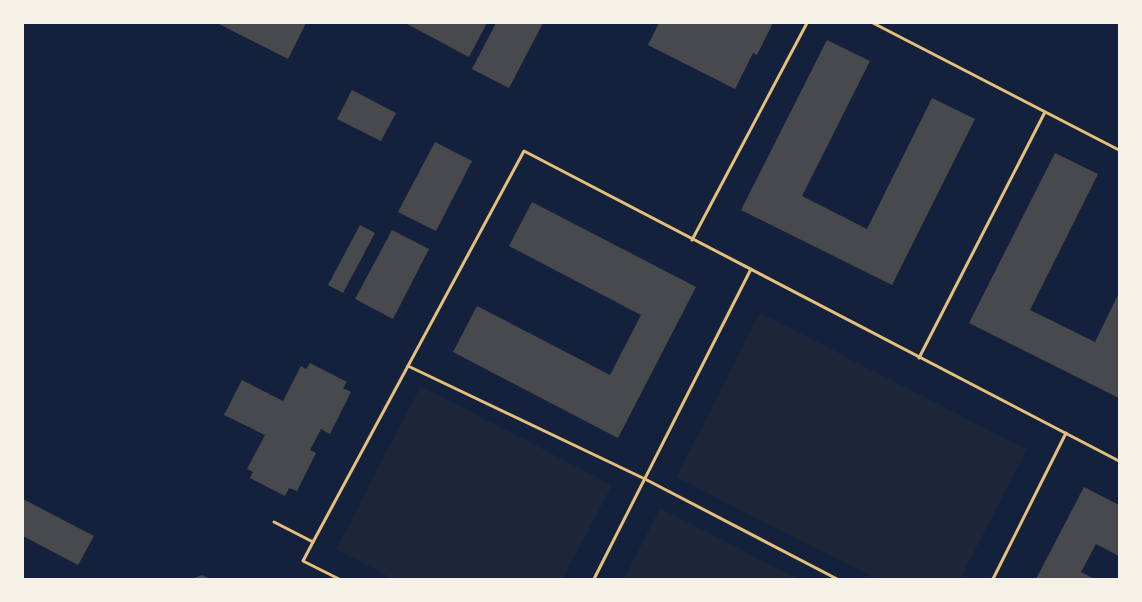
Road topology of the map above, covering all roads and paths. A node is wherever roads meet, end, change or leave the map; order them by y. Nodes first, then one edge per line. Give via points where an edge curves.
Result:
1 (807, 23) edge
2 (873, 23) edge
3 (1045, 112) junction
4 (1119, 150) edge
5 (692, 240) junction
6 (751, 269) junction
7 (919, 358) junction
8 (408, 366) junction
9 (1066, 434) junction
10 (1119, 461) edge
11 (645, 478) junction
12 (274, 522) dead end
13 (313, 542) junction
14 (338, 579) edge
15 (594, 579) edge
16 (837, 579) edge
17 (994, 579) edge

1 - 5 lane
2 - 3 lane
3 - 4 lane
3 - 7 lane
5 - 6 lane
5 - 8 lane via 524,151
6 - 7 lane
6 - 11 lane
7 - 9 lane
8 - 11 lane
8 - 13 lane
9 - 10 lane
9 - 17 lane
11 - 15 lane
11 - 16 lane
12 - 13 lane
13 - 14 lane via 303,561

